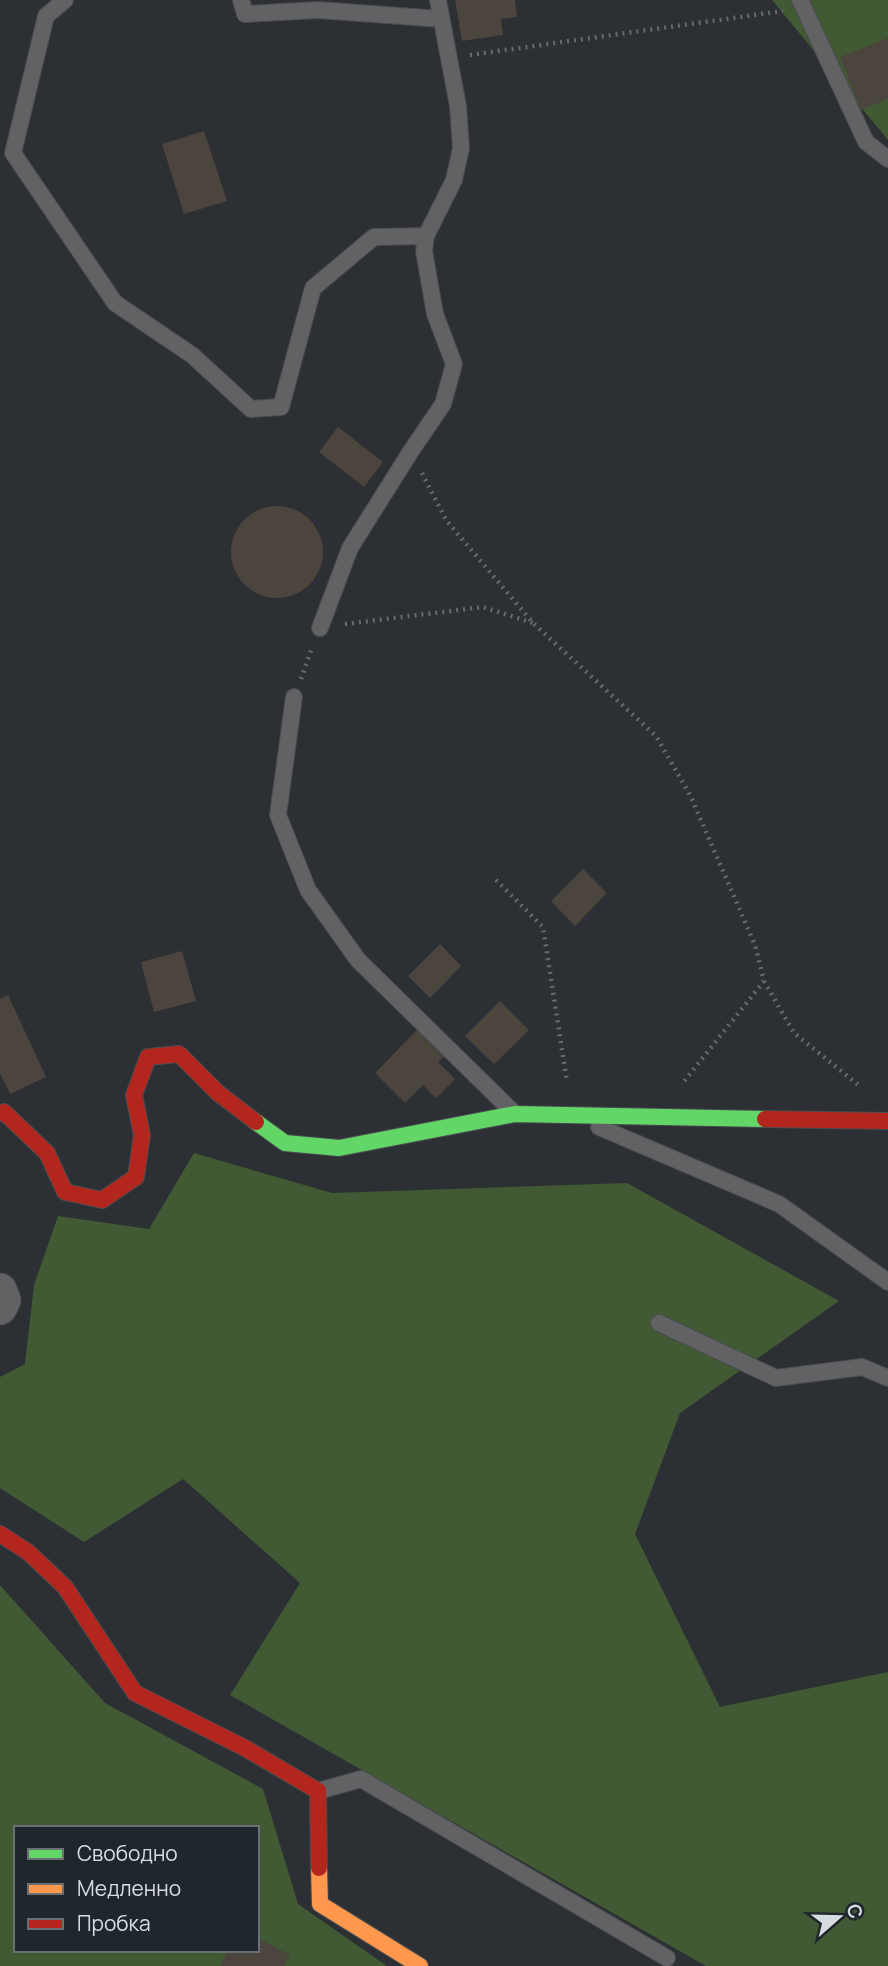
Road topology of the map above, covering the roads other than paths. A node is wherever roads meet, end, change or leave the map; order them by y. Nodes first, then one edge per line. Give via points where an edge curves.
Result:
1 (65, 0) edge
2 (241, 0) edge
3 (438, 0) edge
4 (803, 4) edge
5 (441, 19) junction
6 (888, 159) edge
7 (426, 236) junction
8 (320, 628) road end
9 (294, 697) road end
10 (0, 1113) edge
11 (515, 1114) junction
12 (572, 1115) junction
13 (888, 1121) edge
14 (888, 1282) edge
15 (0, 1290) edge
16 (0, 1308) edge
17 (659, 1324) dead end
18 (888, 1378) edge
19 (0, 1534) edge
20 (318, 1791) junction
21 (667, 1958) dead end
22 (420, 1966) edge

1 - 7 lane via 46,16 13,153 115,303 192,355 251,409 281,407 313,288 374,237
2 - 5 lane via 245,14 318,10
3 - 5 lane
4 - 6 lane via 866,142
5 - 7 lane via 461,148 454,180
7 - 8 lane via 424,251 436,314 454,364 443,404 350,548
9 - 11 lane via 278,815 308,890 358,960
10 - 11 street via 5,1112 47,1153 65,1192 102,1200 136,1177 142,1135 134,1095 148,1057 180,1054 218,1093 285,1143 339,1148
11 - 12 street
12 - 13 street
12 - 14 lane via 779,1204
15 - 16 street via 4,1300
17 - 18 lane via 776,1378 862,1367
19 - 20 street via 28,1552 65,1587 135,1693
20 - 21 lane via 361,1779
20 - 22 street via 320,1904

